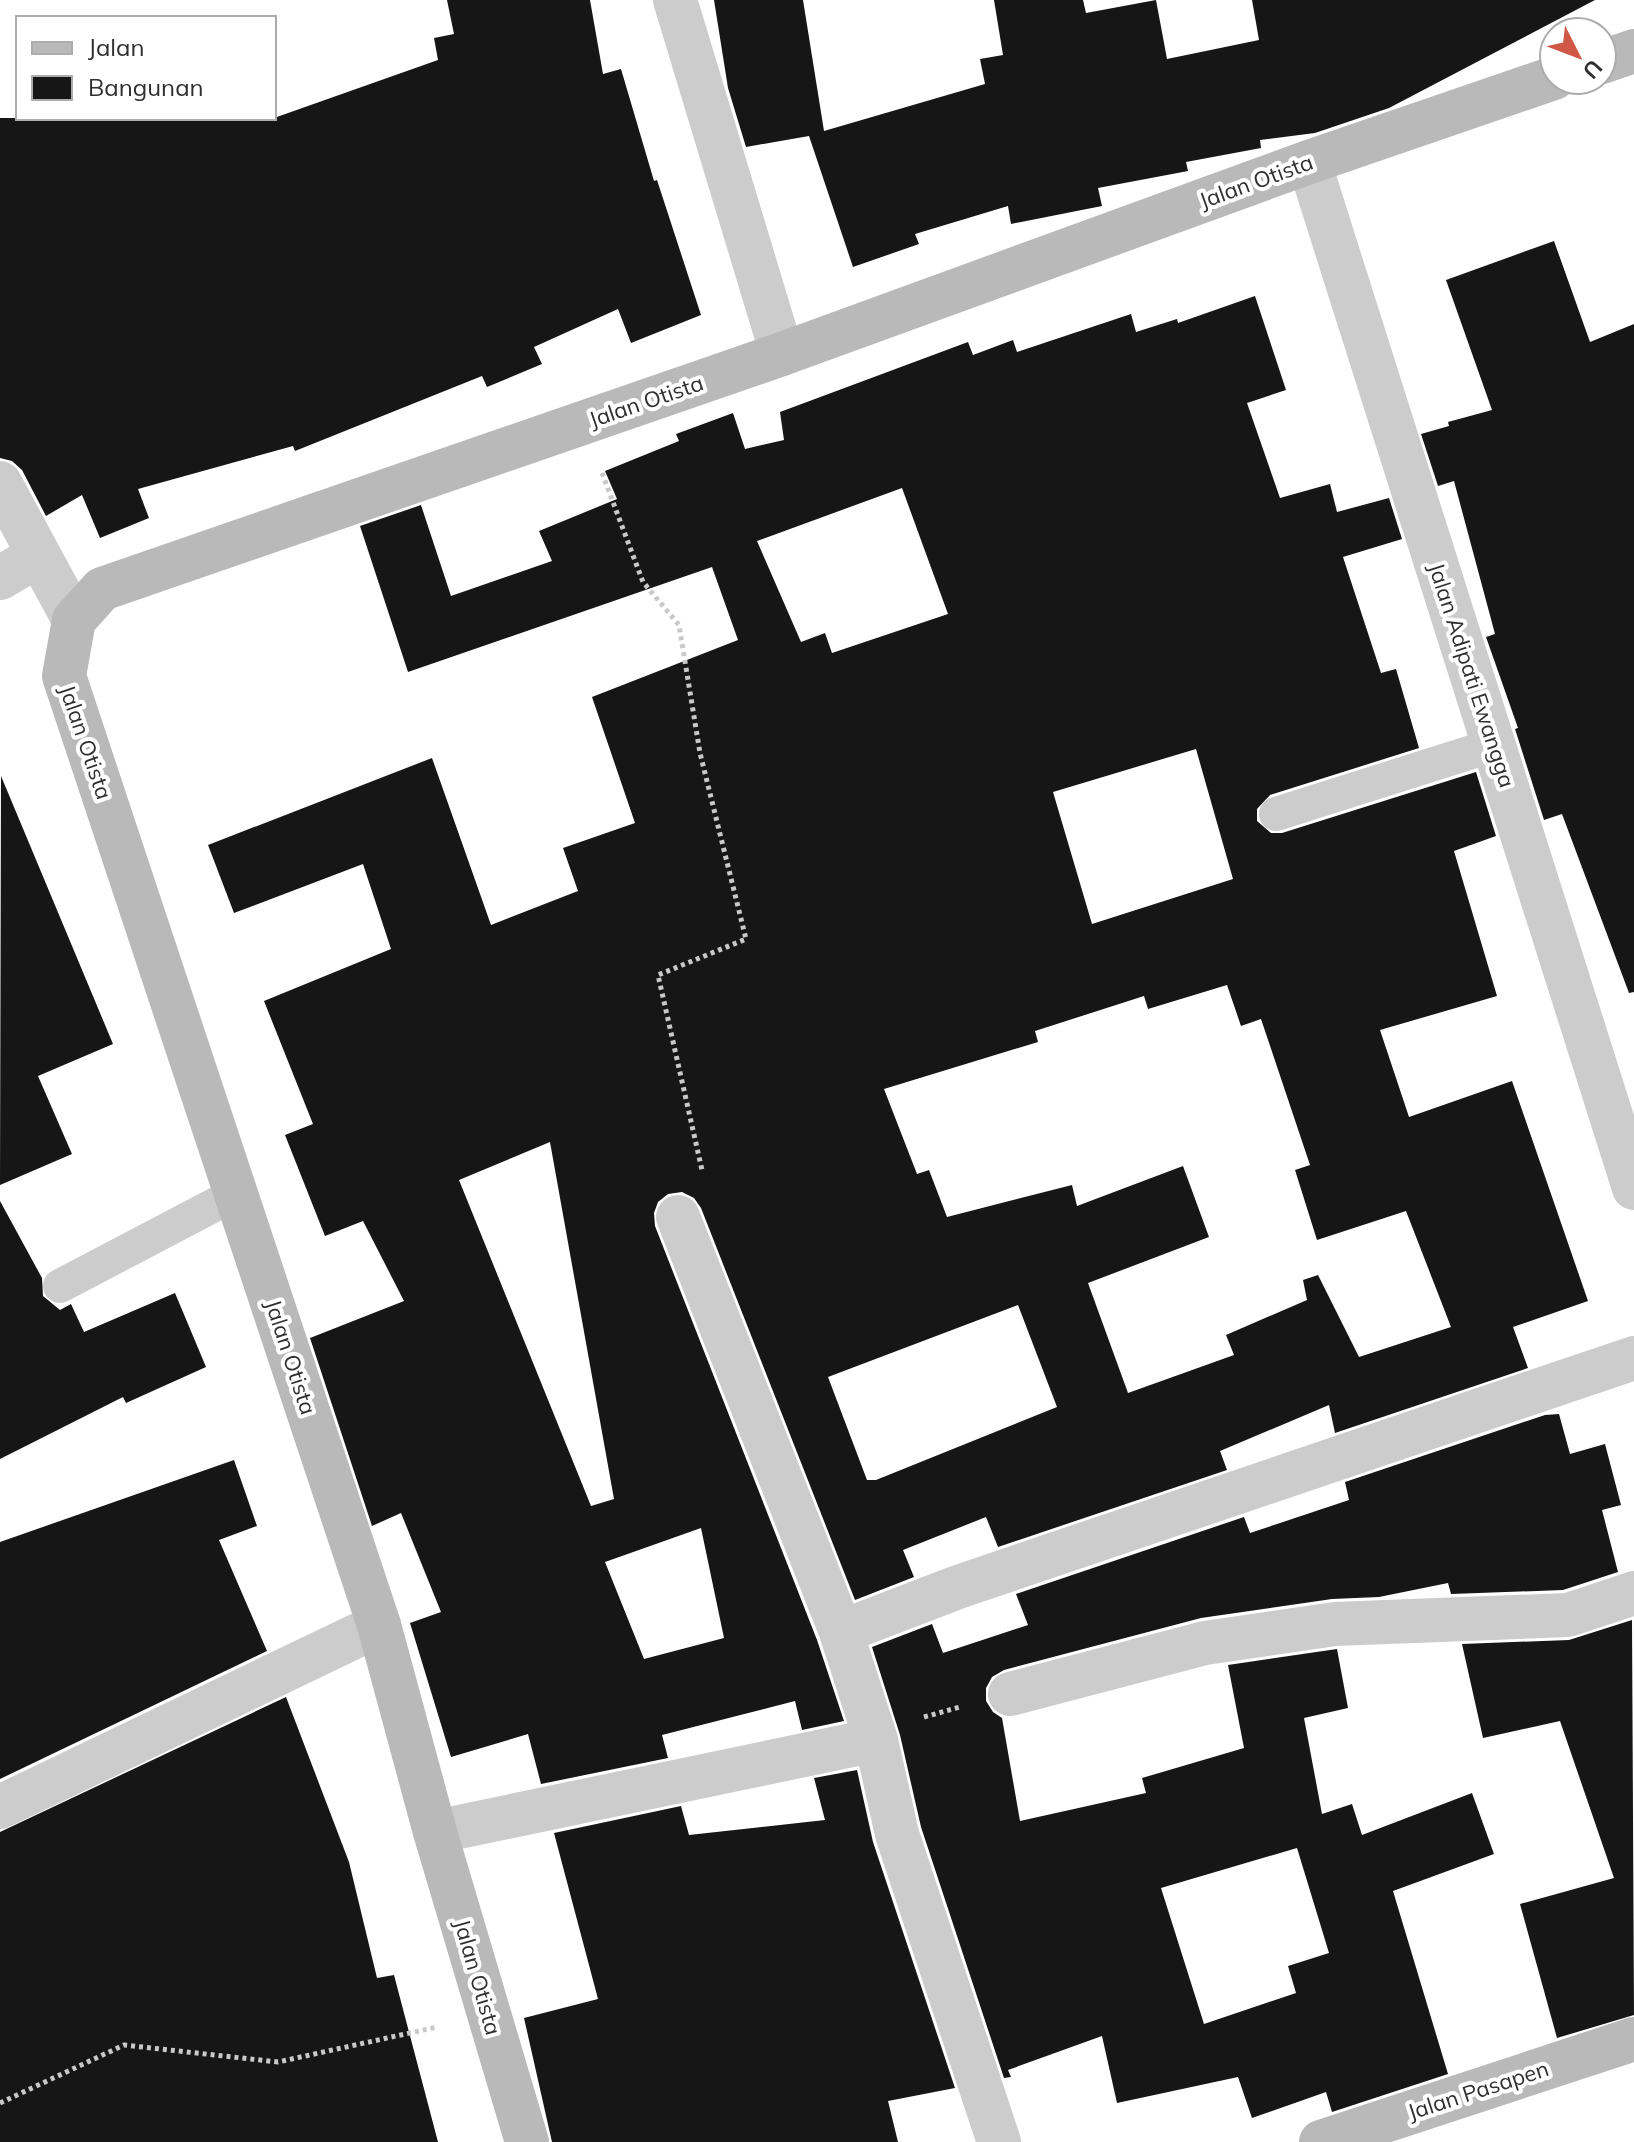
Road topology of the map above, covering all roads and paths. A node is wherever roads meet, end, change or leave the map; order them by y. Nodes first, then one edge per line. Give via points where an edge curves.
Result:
1 (675, 0) edge
2 (1538, 83) edge
3 (1309, 162) junction
4 (782, 354) junction
5 (584, 423) junction
6 (0, 483) edge
7 (37, 556) junction
8 (0, 578) edge
9 (74, 620) junction
10 (1494, 745) junction
11 (1276, 814) dead end
12 (1634, 1188) edge
13 (237, 1193) junction
14 (678, 1217) joint
15 (60, 1286) dead end
16 (1634, 1358) edge
17 (1634, 1593) edge
18 (379, 1625) junction
19 (841, 1632) junction
20 (1010, 1694) joint
21 (874, 1735) junction
22 (0, 1807) edge
23 (435, 1832) junction
24 (490, 2016) junction
25 (1634, 2039) edge
26 (0, 2103) edge
27 (527, 2142) edge
28 (999, 2142) edge
29 (1321, 2142) edge

1 - 4 street
2 - 3 street, Jalan Otista
3 - 4 street, Jalan Otista
3 - 10 street, Jalan Adipati Ewangga
4 - 5 street, Jalan Otista
5 - 9 street, Jalan Otista via 102,589
5 - 14 path via 643,582 679,625 700,753 746,939 658,975 703,1177
6 - 7 street
7 - 8 street
7 - 9 street
9 - 13 street, Jalan Otista via 64,676
10 - 11 lane
10 - 12 street, Jalan Adipati Ewangga
13 - 15 lane
13 - 18 street, Jalan Otista
14 - 19 street
16 - 19 street via 958,1587
17 - 20 street via 1568,1615 1335,1624 1205,1643
18 - 22 street
18 - 23 street, Jalan Otista
19 - 21 street
20 - 21 path
21 - 23 street
21 - 28 street via 897,1834
23 - 24 street, Jalan Otista
24 - 26 path via 278,2062 124,2045
24 - 27 street, Jalan Otista
25 - 29 street, Jalan Pasapen

